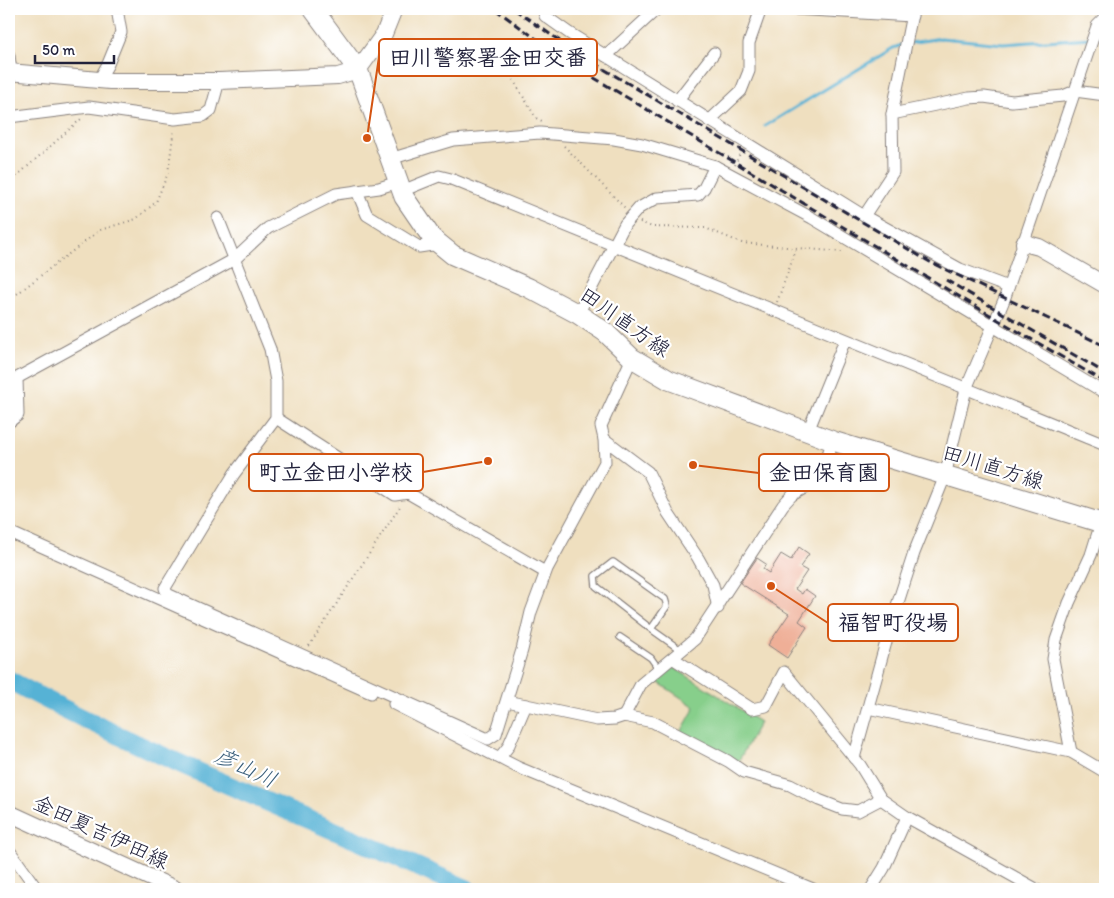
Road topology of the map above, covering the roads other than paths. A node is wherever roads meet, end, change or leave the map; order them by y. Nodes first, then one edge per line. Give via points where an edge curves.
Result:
1 (117, 9) edge
2 (313, 9) edge
3 (394, 9) edge
4 (542, 9) edge
5 (658, 9) edge
6 (761, 9) edge
7 (794, 9) edge
8 (912, 13) edge
9 (1105, 18) edge
10 (714, 53) dead end
11 (9, 55) edge
12 (606, 56) junction
13 (358, 70) junction
14 (10, 72) edge
15 (99, 80) junction
16 (219, 81) junction
17 (1075, 91) junction
18 (1105, 95) edge
19 (678, 101) junction
20 (892, 114) junction
21 (9, 116) edge
22 (709, 121) junction
23 (390, 159) junction
24 (714, 166) junction
25 (400, 186) junction
26 (357, 191) junction
27 (864, 216) junction
28 (218, 218) dead end
29 (1024, 243) junction
30 (439, 244) junction
31 (615, 246) junction
32 (235, 259) junction
33 (1105, 285) edge
34 (1008, 287) junction
35 (578, 314) junction
36 (992, 326) junction
37 (845, 340) junction
38 (632, 358) junction
39 (966, 389) junction
40 (1105, 393) edge
41 (276, 418) junction
42 (9, 422) edge
43 (808, 431) junction
44 (604, 439) junction
45 (833, 441) junction
46 (1105, 445) edge
47 (945, 476) junction
48 (1103, 523) edge
49 (9, 532) edge
50 (546, 572) junction
51 (718, 608) junction
52 (650, 629) junction
53 (620, 637) dead end
54 (264, 642) junction
55 (678, 655) junction
56 (658, 668) junction
57 (507, 701) junction
58 (526, 705) junction
59 (868, 708) junction
60 (624, 716) junction
61 (1071, 752) junction
62 (500, 757) junction
63 (854, 758) junction
64 (1105, 772) edge
65 (881, 799) junction
66 (9, 813) edge
67 (907, 817) junction
68 (9, 850) edge
69 (37, 889) edge
70 (175, 889) edge
71 (814, 889) edge
72 (871, 889) edge
73 (1036, 889) edge

1 - 15 street via 121,32
2 - 13 main road, 田川直方線
3 - 13 main road via 384,34
4 - 12 street via 545,16
5 - 12 street
6 - 22 street via 750,43 749,72 741,91
7 - 8 street
8 - 20 street
9 - 17 street via 1097,26
10 - 19 street
11 - 14 street
12 - 19 street
13 - 16 main road via 338,76
13 - 23 main road, 田川直方線
14 - 15 main road
15 - 16 main road
16 - 21 street via 211,110 203,116 175,119 89,107
17 - 18 street
17 - 20 street via 1063,96 1012,101 969,98
17 - 29 street
19 - 22 street
20 - 27 street via 893,172
22 - 27 street
23 - 24 street via 453,140 560,134 642,144
23 - 25 main road, 田川直方線
24 - 31 street via 698,195 657,198 639,208 625,224
24 - 36 street via 848,240
25 - 26 street
25 - 30 main road, 田川直方線
25 - 31 street via 439,176 451,179
26 - 30 street via 367,215 418,247
26 - 32 street via 336,194 268,228
27 - 34 street via 960,269
28 - 32 street
29 - 33 main road via 1039,247
29 - 34 street
30 - 35 main road, 田川直方線 via 453,256 529,288
31 - 35 street
31 - 37 street
32 - 41 street via 270,349 276,381
32 - 42 street via 17,378 18,415
34 - 36 street
35 - 38 main road, 田川直方線
36 - 39 street
36 - 40 street
37 - 39 street
37 - 43 street
38 - 43 main road, 田川直方線 via 669,380
38 - 44 street via 601,426
39 - 46 street
39 - 47 street
41 - 50 street via 395,495 408,493
41 - 54 street via 234,474 165,588 168,594
43 - 45 main road, 田川直方線
44 - 50 street via 605,462
44 - 51 street via 648,472 668,513 713,585
45 - 47 main road, 田川直方線
45 - 51 street via 818,480 792,495 783,505
47 - 48 main road, 田川直方線
47 - 59 street via 911,562
48 - 61 street via 1069,603 1053,658
49 - 54 street
50 - 57 street via 531,612
51 - 55 street via 695,639
52 - 52 lane via 596,586 595,576 613,562 665,599 667,606
52 - 55 lane
53 - 56 lane via 651,658
54 - 57 street via 304,654 488,739 496,734
54 - 62 street
55 - 56 street
55 - 63 street via 752,709 766,706 784,672
56 - 60 street via 641,684
57 - 58 street
58 - 60 street via 597,720
58 - 62 street via 508,747
59 - 61 street
59 - 63 street
60 - 65 street via 653,722 744,772 790,785 842,809 858,810
61 - 64 street
62 - 71 street via 517,767
63 - 65 street
65 - 67 street
66 - 70 main road, 金田夏吉伊田線
67 - 72 street
67 - 73 street
68 - 69 street

